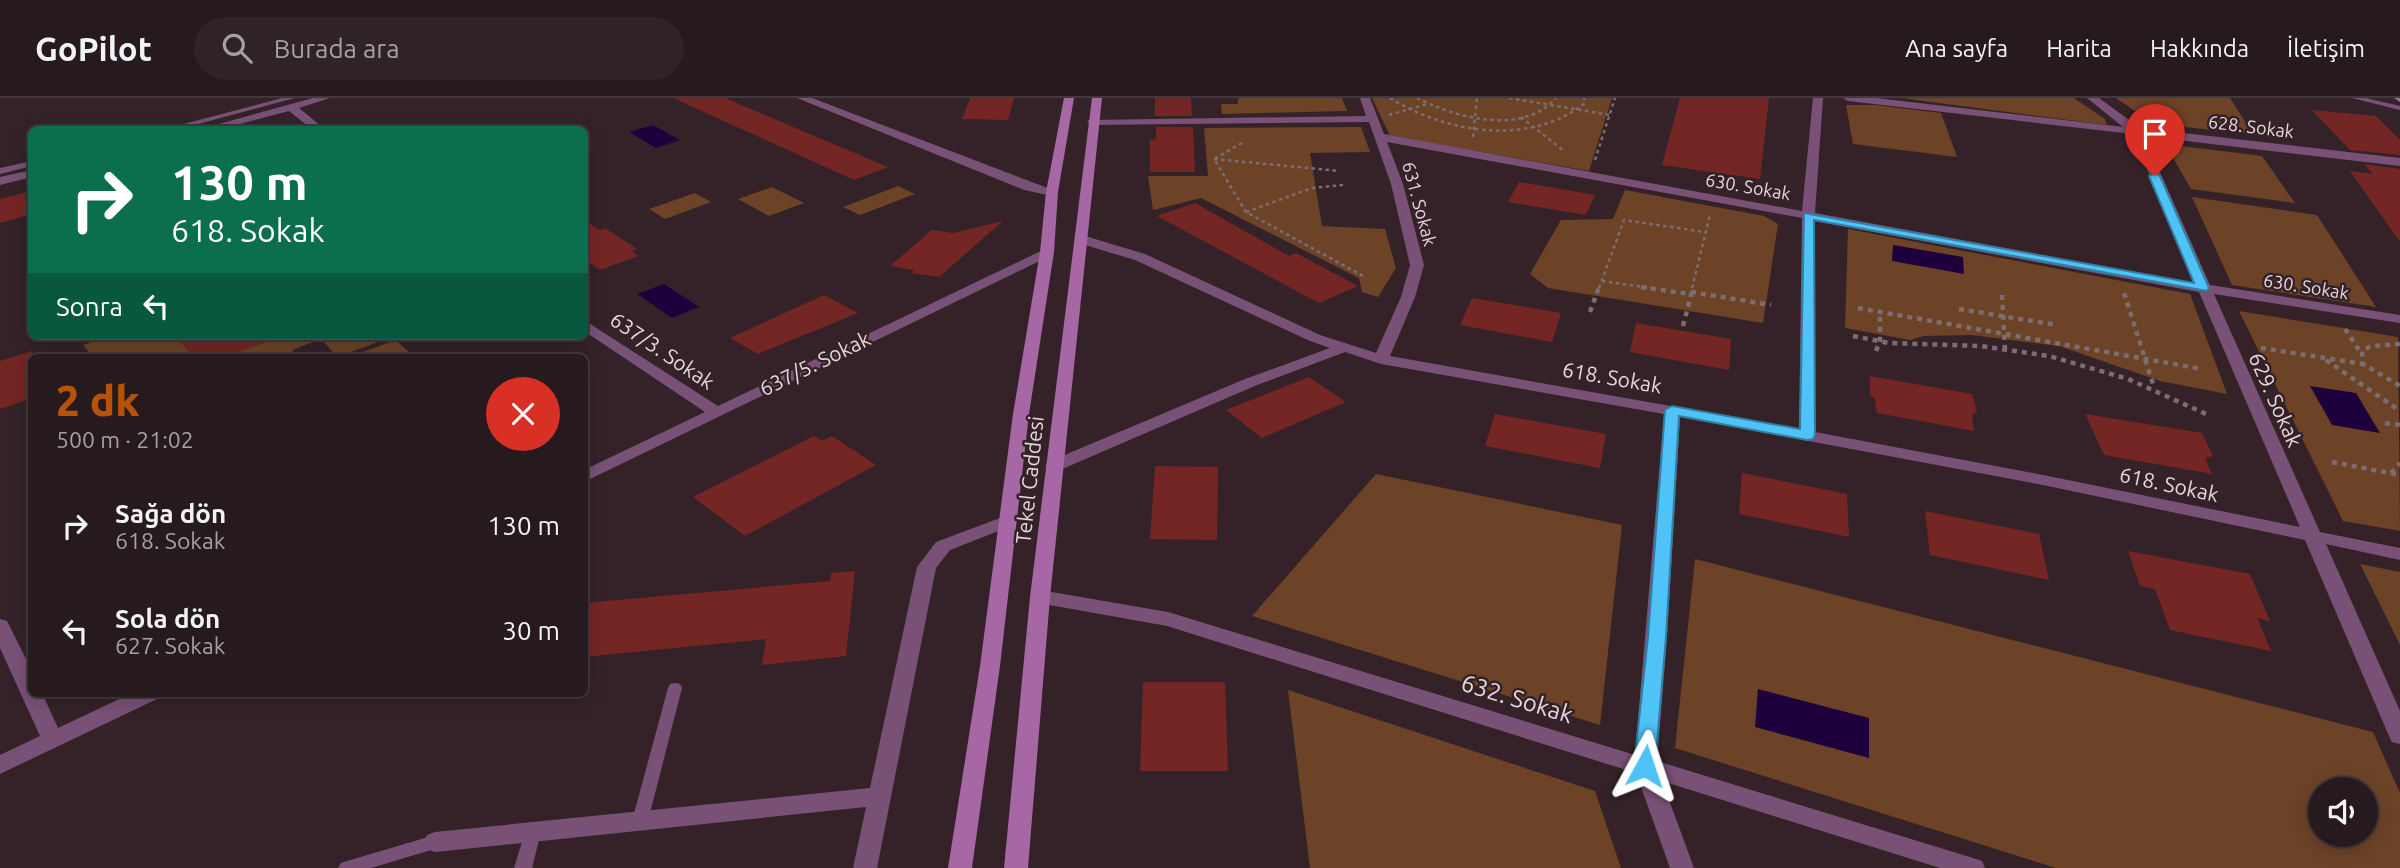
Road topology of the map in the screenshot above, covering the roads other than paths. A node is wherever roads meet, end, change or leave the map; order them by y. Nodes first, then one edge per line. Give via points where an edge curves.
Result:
1 (325, 98) edge
2 (802, 98) edge
3 (1069, 98) edge
4 (1097, 98) edge
5 (1365, 98) edge
6 (1818, 98) edge
7 (1848, 98) edge
8 (2092, 98) edge
9 (2356, 98) edge
10 (291, 102) edge
11 (2400, 108) edge
12 (1374, 119) junction
13 (1093, 121) junction
14 (183, 126) edge
15 (215, 126) edge
16 (317, 126) edge
17 (2136, 131) junction
18 (1380, 137) junction
19 (2400, 162) edge
20 (28, 164) edge
21 (0, 171) edge
22 (28, 174) edge
23 (0, 181) edge
24 (1052, 192) junction
25 (1808, 216) junction
26 (1080, 239) junction
27 (1047, 251) junction
28 (2202, 288) junction
29 (2400, 319) edge
30 (588, 327) edge
31 (1343, 348) junction
32 (1381, 359) junction
33 (1672, 410) junction
34 (716, 412) junction
35 (1807, 435) junction
36 (1054, 466) junction
37 (588, 476) edge
38 (1008, 521) junction
39 (2312, 537) junction
40 (2400, 554) edge
41 (1040, 597) junction
42 (0, 626) edge
43 (28, 686) edge
44 (675, 688) dead end
45 (33, 697) edge
46 (142, 697) edge
47 (2400, 737) edge
48 (53, 740) junction
49 (0, 765) edge
50 (1645, 766) junction
51 (880, 796) junction
52 (640, 821) junction
53 (533, 832) junction
54 (435, 842) joint
55 (347, 868) edge
56 (523, 868) edge
57 (865, 868) edge
58 (960, 868) edge
59 (1016, 868) edge
60 (1682, 868) edge
61 (1973, 868) edge

1 - 10 street
2 - 24 street via 1028,187
3 - 24 main road
4 - 13 main road, Tekel Caddesi
5 - 12 street, 631. Sokak
6 - 25 street
7 - 17 street, 628. Sokak
8 - 17 street
9 - 11 lane
10 - 14 lane
10 - 15 street
10 - 16 street
12 - 13 street
12 - 18 street, 631. Sokak
13 - 26 main road, Tekel Caddesi
17 - 19 street, 628. Sokak
17 - 28 street, 629. Sokak
18 - 25 street, 630. Sokak
18 - 32 street, 631. Sokak via 1417,265
20 - 21 lane
22 - 23 street
24 - 27 main road
25 - 28 street, 630. Sokak
25 - 35 street
26 - 31 street, 618. Sokak via 1140,257 1240,306
26 - 36 main road, Tekel Caddesi
27 - 34 street, 637/5. Sokak
27 - 38 main road
28 - 29 street, 630. Sokak
28 - 39 street, 629. Sokak
30 - 34 street, 637/3. Sokak
31 - 32 street, 618. Sokak
31 - 36 street
32 - 33 street, 618. Sokak
33 - 35 street, 618. Sokak
33 - 50 street
34 - 37 street, 637/5. Sokak
35 - 39 street, 618. Sokak
36 - 41 main road, Tekel Caddesi
38 - 51 street via 943,546 927,567
38 - 58 main road
39 - 40 street, 618. Sokak
39 - 47 street, 629. Sokak
41 - 50 street, 632. Sokak via 1168,618
41 - 59 main road, Tekel Caddesi
42 - 43 street
44 - 52 lane
45 - 48 street
46 - 48 street
48 - 49 street
50 - 60 street
50 - 61 street, 632. Sokak
51 - 52 street
51 - 57 street
52 - 53 street
53 - 54 street
53 - 56 lane
54 - 55 lane

